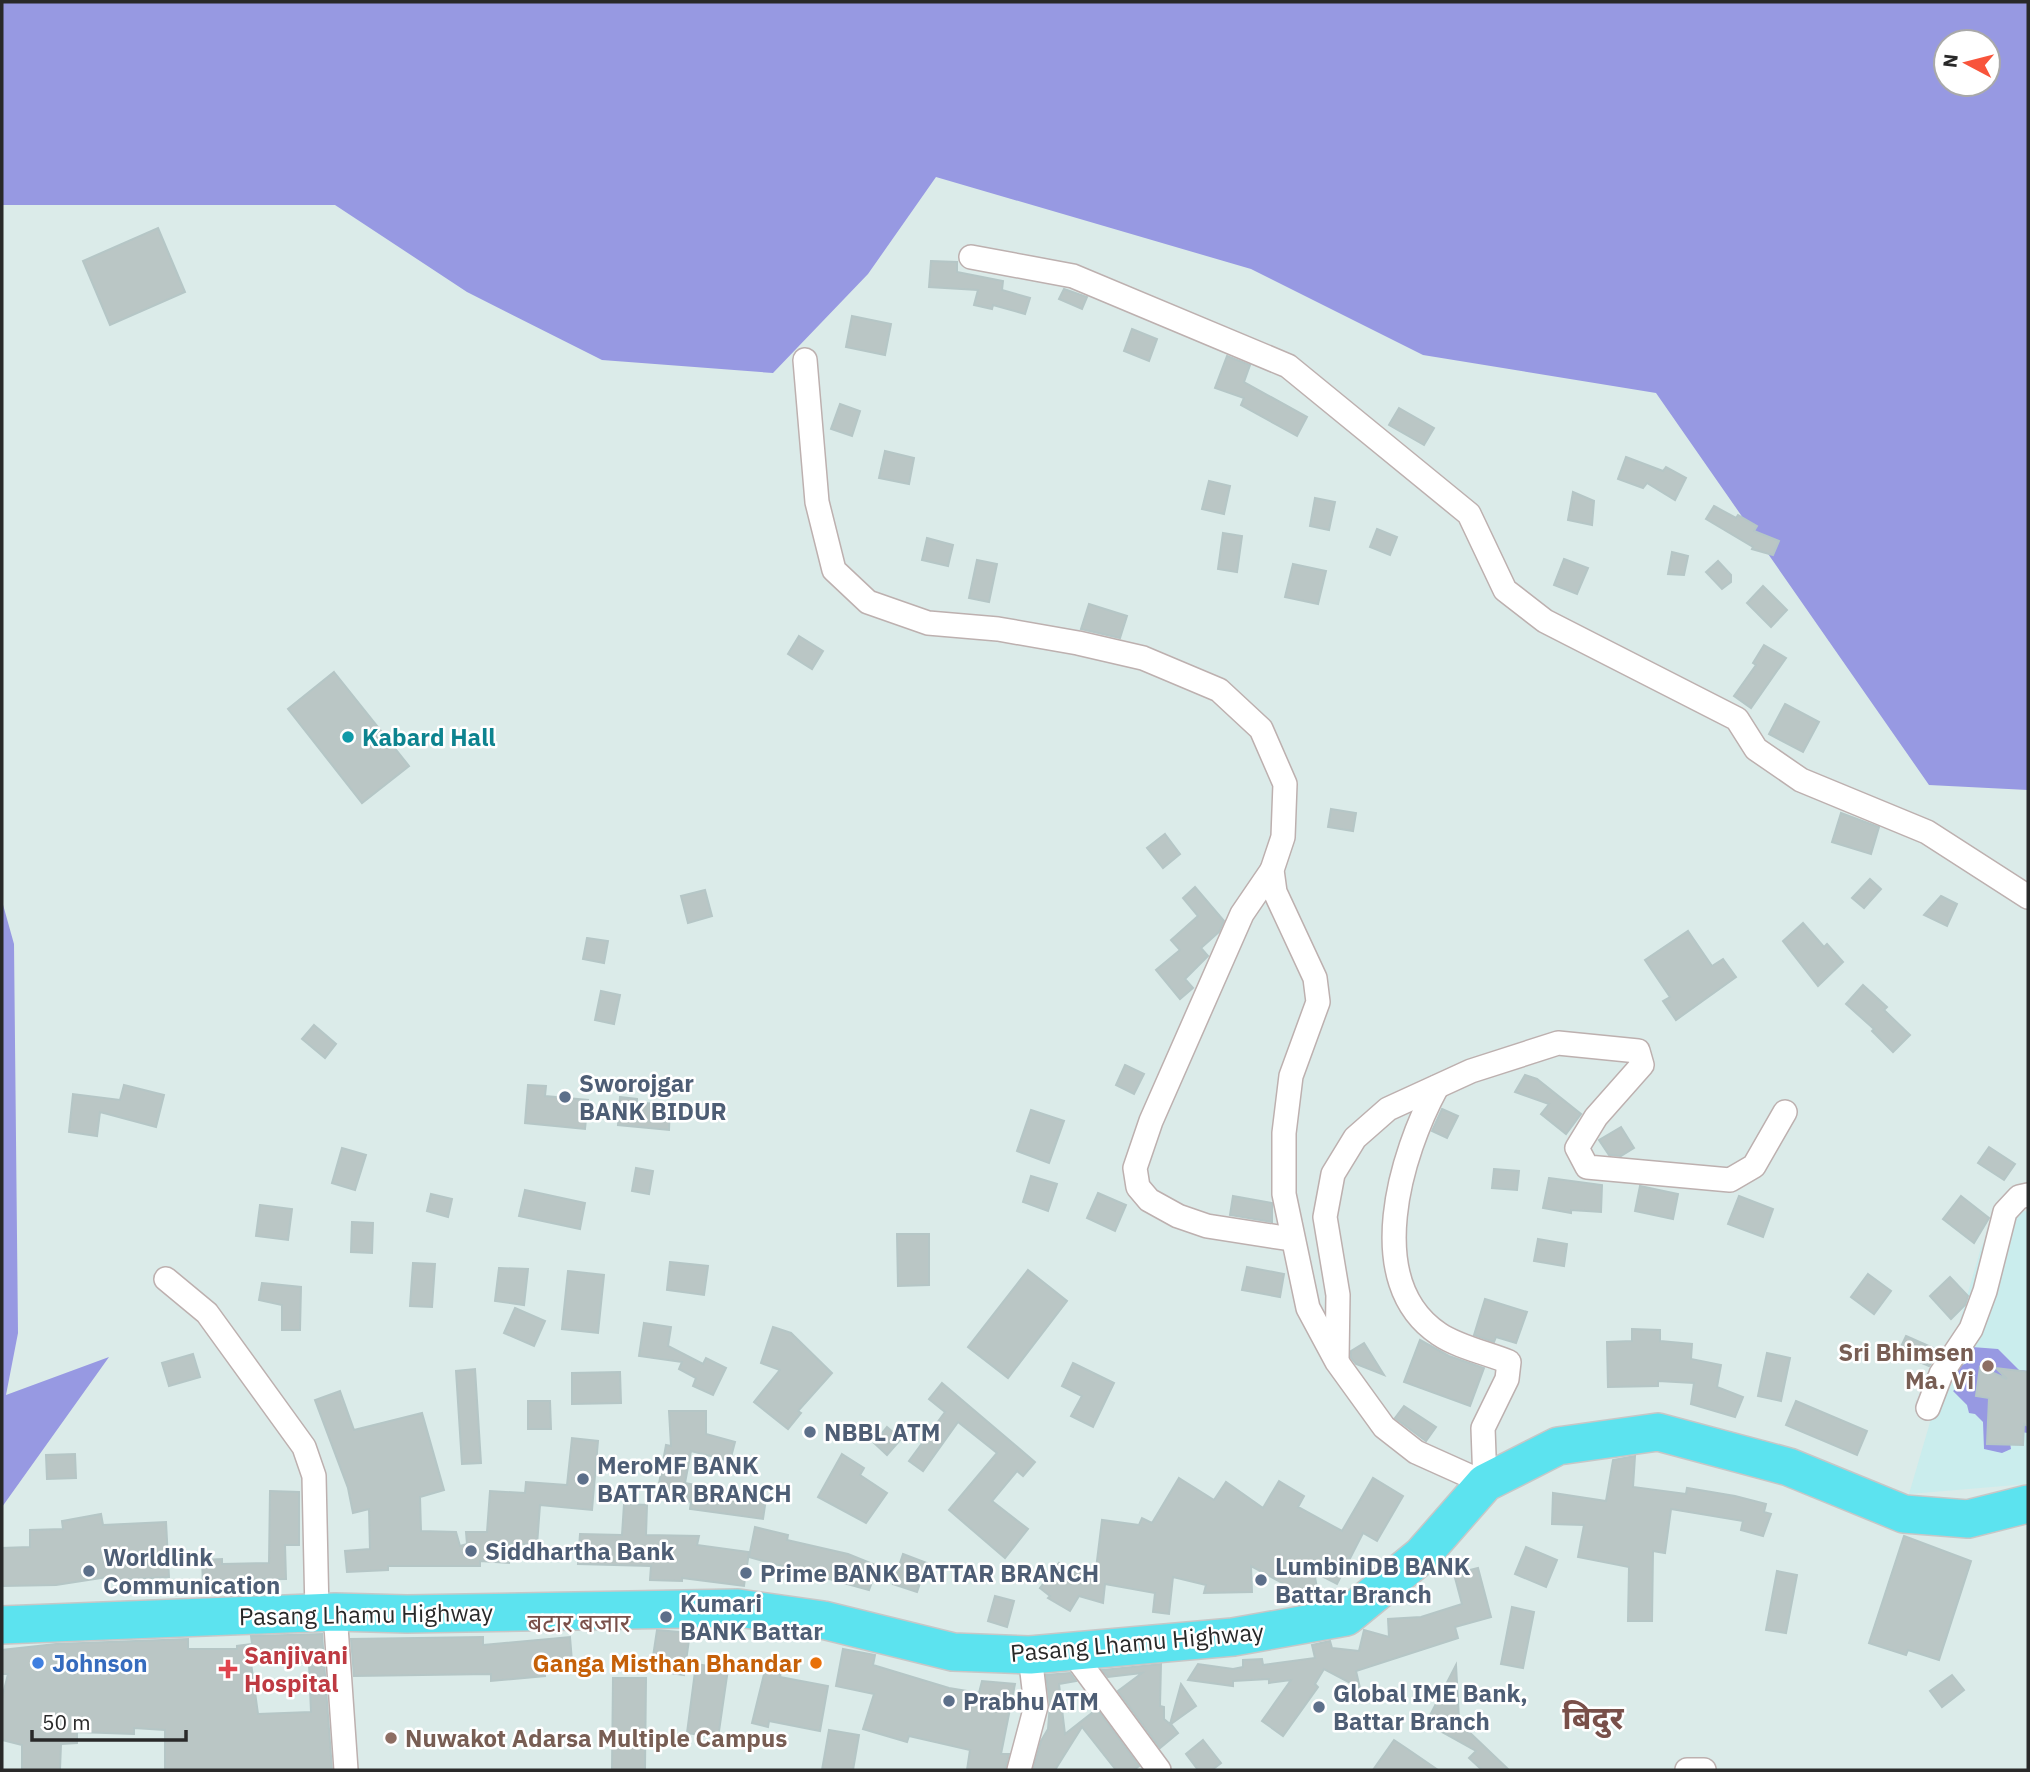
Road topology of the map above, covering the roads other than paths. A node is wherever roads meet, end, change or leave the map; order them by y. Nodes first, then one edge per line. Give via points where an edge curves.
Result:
1 (971, 257) dead end
2 (805, 360) dead end
3 (1272, 870) junction
4 (2028, 897) edge
5 (1437, 1087) junction
6 (1785, 1112) dead end
7 (2028, 1195) edge
8 (1291, 1239) junction
9 (166, 1279) dead end
10 (1337, 1362) junction
11 (1928, 1408) dead end
12 (1485, 1483) junction
13 (2028, 1504) edge
14 (326, 1612) junction
15 (2, 1625) edge
16 (1072, 1652) junction
17 (1030, 1655) junction
18 (346, 1770) edge
19 (1019, 1770) edge
20 (1159, 1770) edge
21 (1687, 1770) edge
22 (1704, 1770) edge

1 - 4 street via 1073,276 1288,366 1469,514 1504,590 1545,621 1737,719 1756,749 1801,780 1927,831
2 - 3 street via 817,502 834,570 869,602 928,623 1078,643 1143,658 1219,690 1261,729 1285,784 1283,837
3 - 8 street via 1275,892 1315,978 1318,1002 1291,1076 1285,1122 1284,1194
3 - 8 street via 1242,914 1151,1121 1135,1168 1138,1187 1149,1200 1178,1216 1207,1226
5 - 6 street via 1471,1070 1558,1043 1638,1051 1643,1065 1596,1117 1577,1148 1587,1167 1730,1180 1754,1166
5 - 10 street via 1388,1109 1355,1138 1333,1174 1325,1217 1338,1295
5 - 12 street via 1418,1122 1404,1164 1395,1220 1398,1278 1413,1310 1439,1335 1509,1362 1507,1379 1483,1428
7 - 11 street via 2019,1197 2005,1212 1971,1329 1941,1374
8 - 10 street via 1308,1308
9 - 14 street via 207,1313 304,1447 314,1476
10 - 12 street via 1384,1427 1416,1452
12 - 13 main road, Pasang Lhamu Highway via 1558,1446 1658,1432 1789,1467 1904,1514 1968,1519
12 - 16 main road, Pasang Lhamu Highway via 1422,1555 1346,1617 1233,1637
14 - 15 main road, Pasang Lhamu Highway
14 - 17 main road, Pasang Lhamu Highway via 738,1608 823,1620 953,1652
14 - 18 street
16 - 17 main road, Pasang Lhamu Highway
16 - 20 street
17 - 19 street via 1036,1706
21 - 22 street

